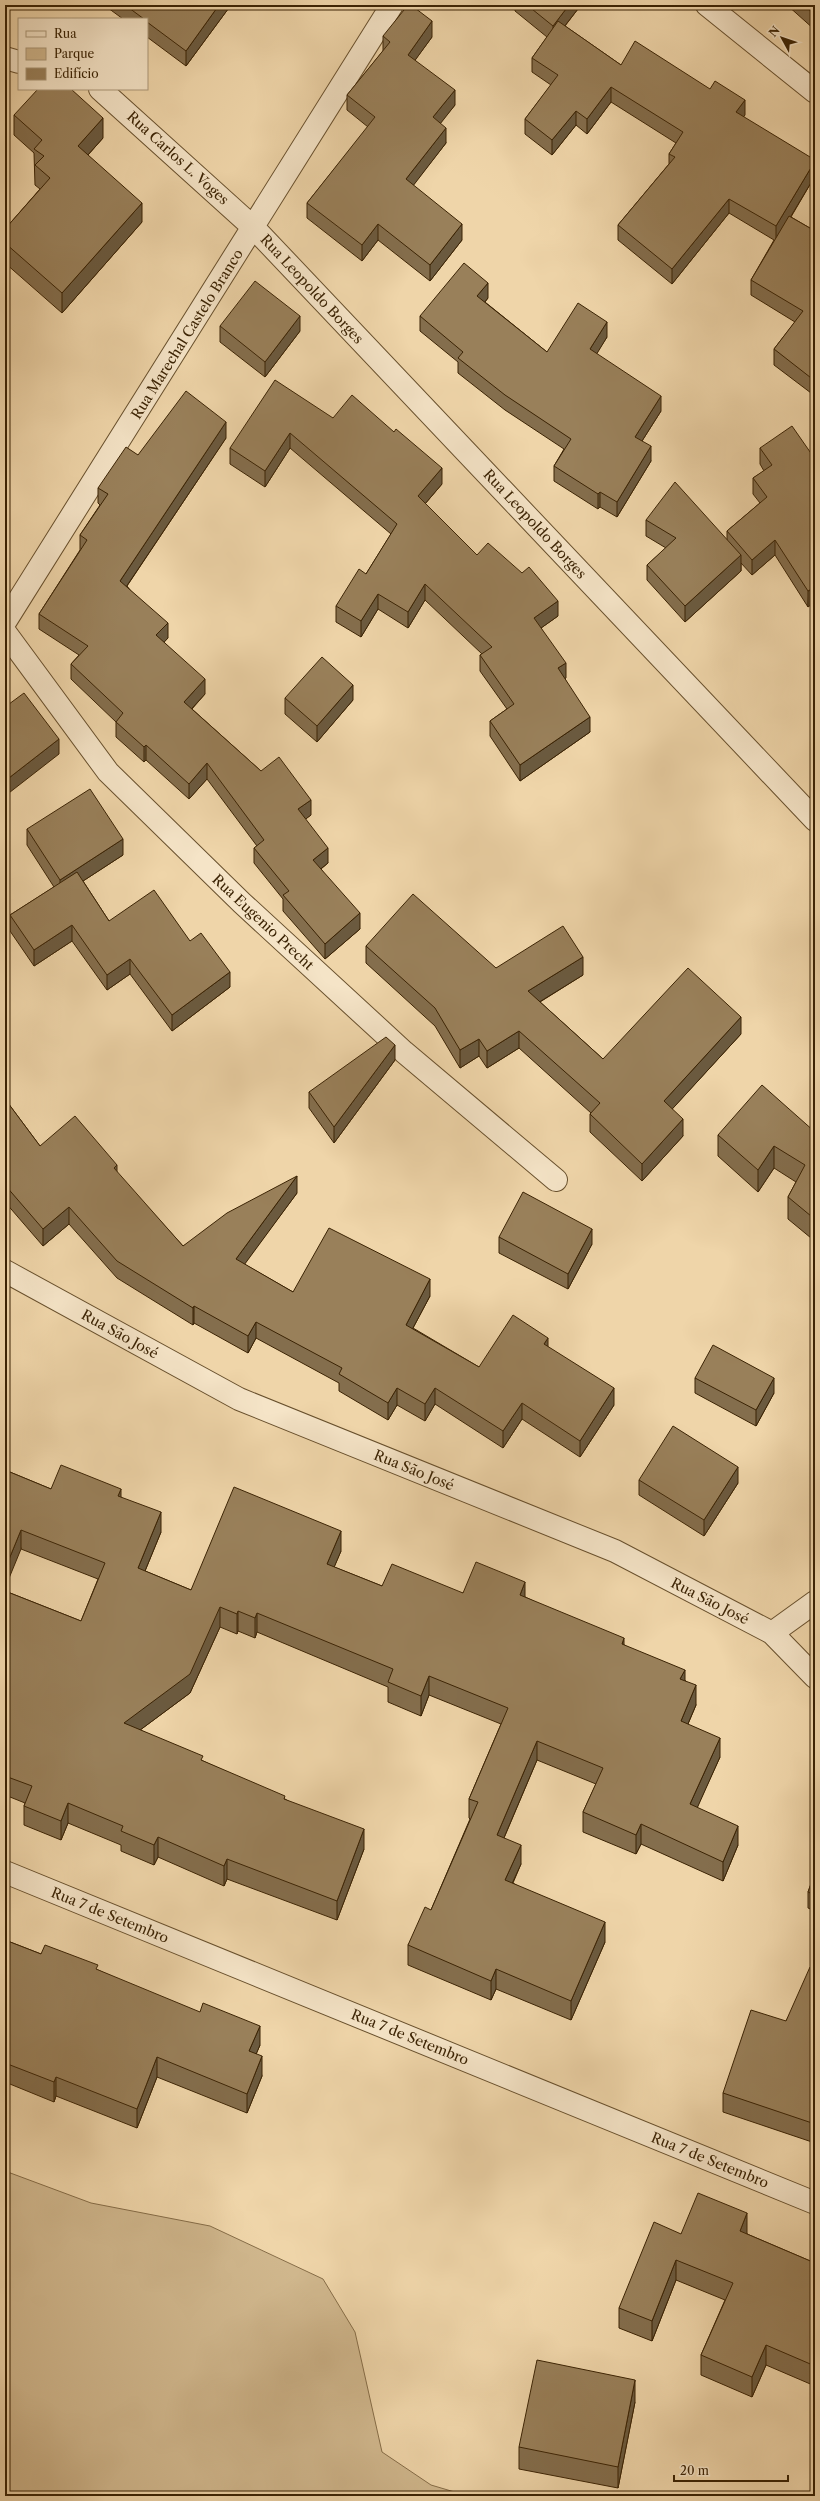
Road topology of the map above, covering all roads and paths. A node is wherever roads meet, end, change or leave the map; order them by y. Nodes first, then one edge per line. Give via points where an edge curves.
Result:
1 (392, 5) edge
2 (707, 5) edge
3 (5, 58) edge
4 (18, 62) edge
5 (101, 90) edge
6 (815, 92) edge
7 (254, 228) junction
8 (5, 622) edge
9 (5, 632) edge
10 (815, 820) edge
11 (556, 1180) dead end
12 (5, 1271) edge
13 (815, 1602) edge
14 (772, 1633) junction
15 (815, 1677) edge
16 (5, 1872) edge
17 (815, 2203) edge

1 - 7 street, Rua Marechal Castelo Branco
2 - 6 street
3 - 4 street
5 - 7 street, Rua Carlos L. Voges
7 - 8 street, Rua Marechal Castelo Branco
7 - 10 street, Rua Leopoldo Borges
9 - 11 street, Rua Eugenio Precht via 108,772 242,904 404,1052
12 - 14 street, Rua São José via 238,1399 615,1552
13 - 14 street
14 - 15 street, Rua São José
16 - 17 street, Rua 7 de Setembro

